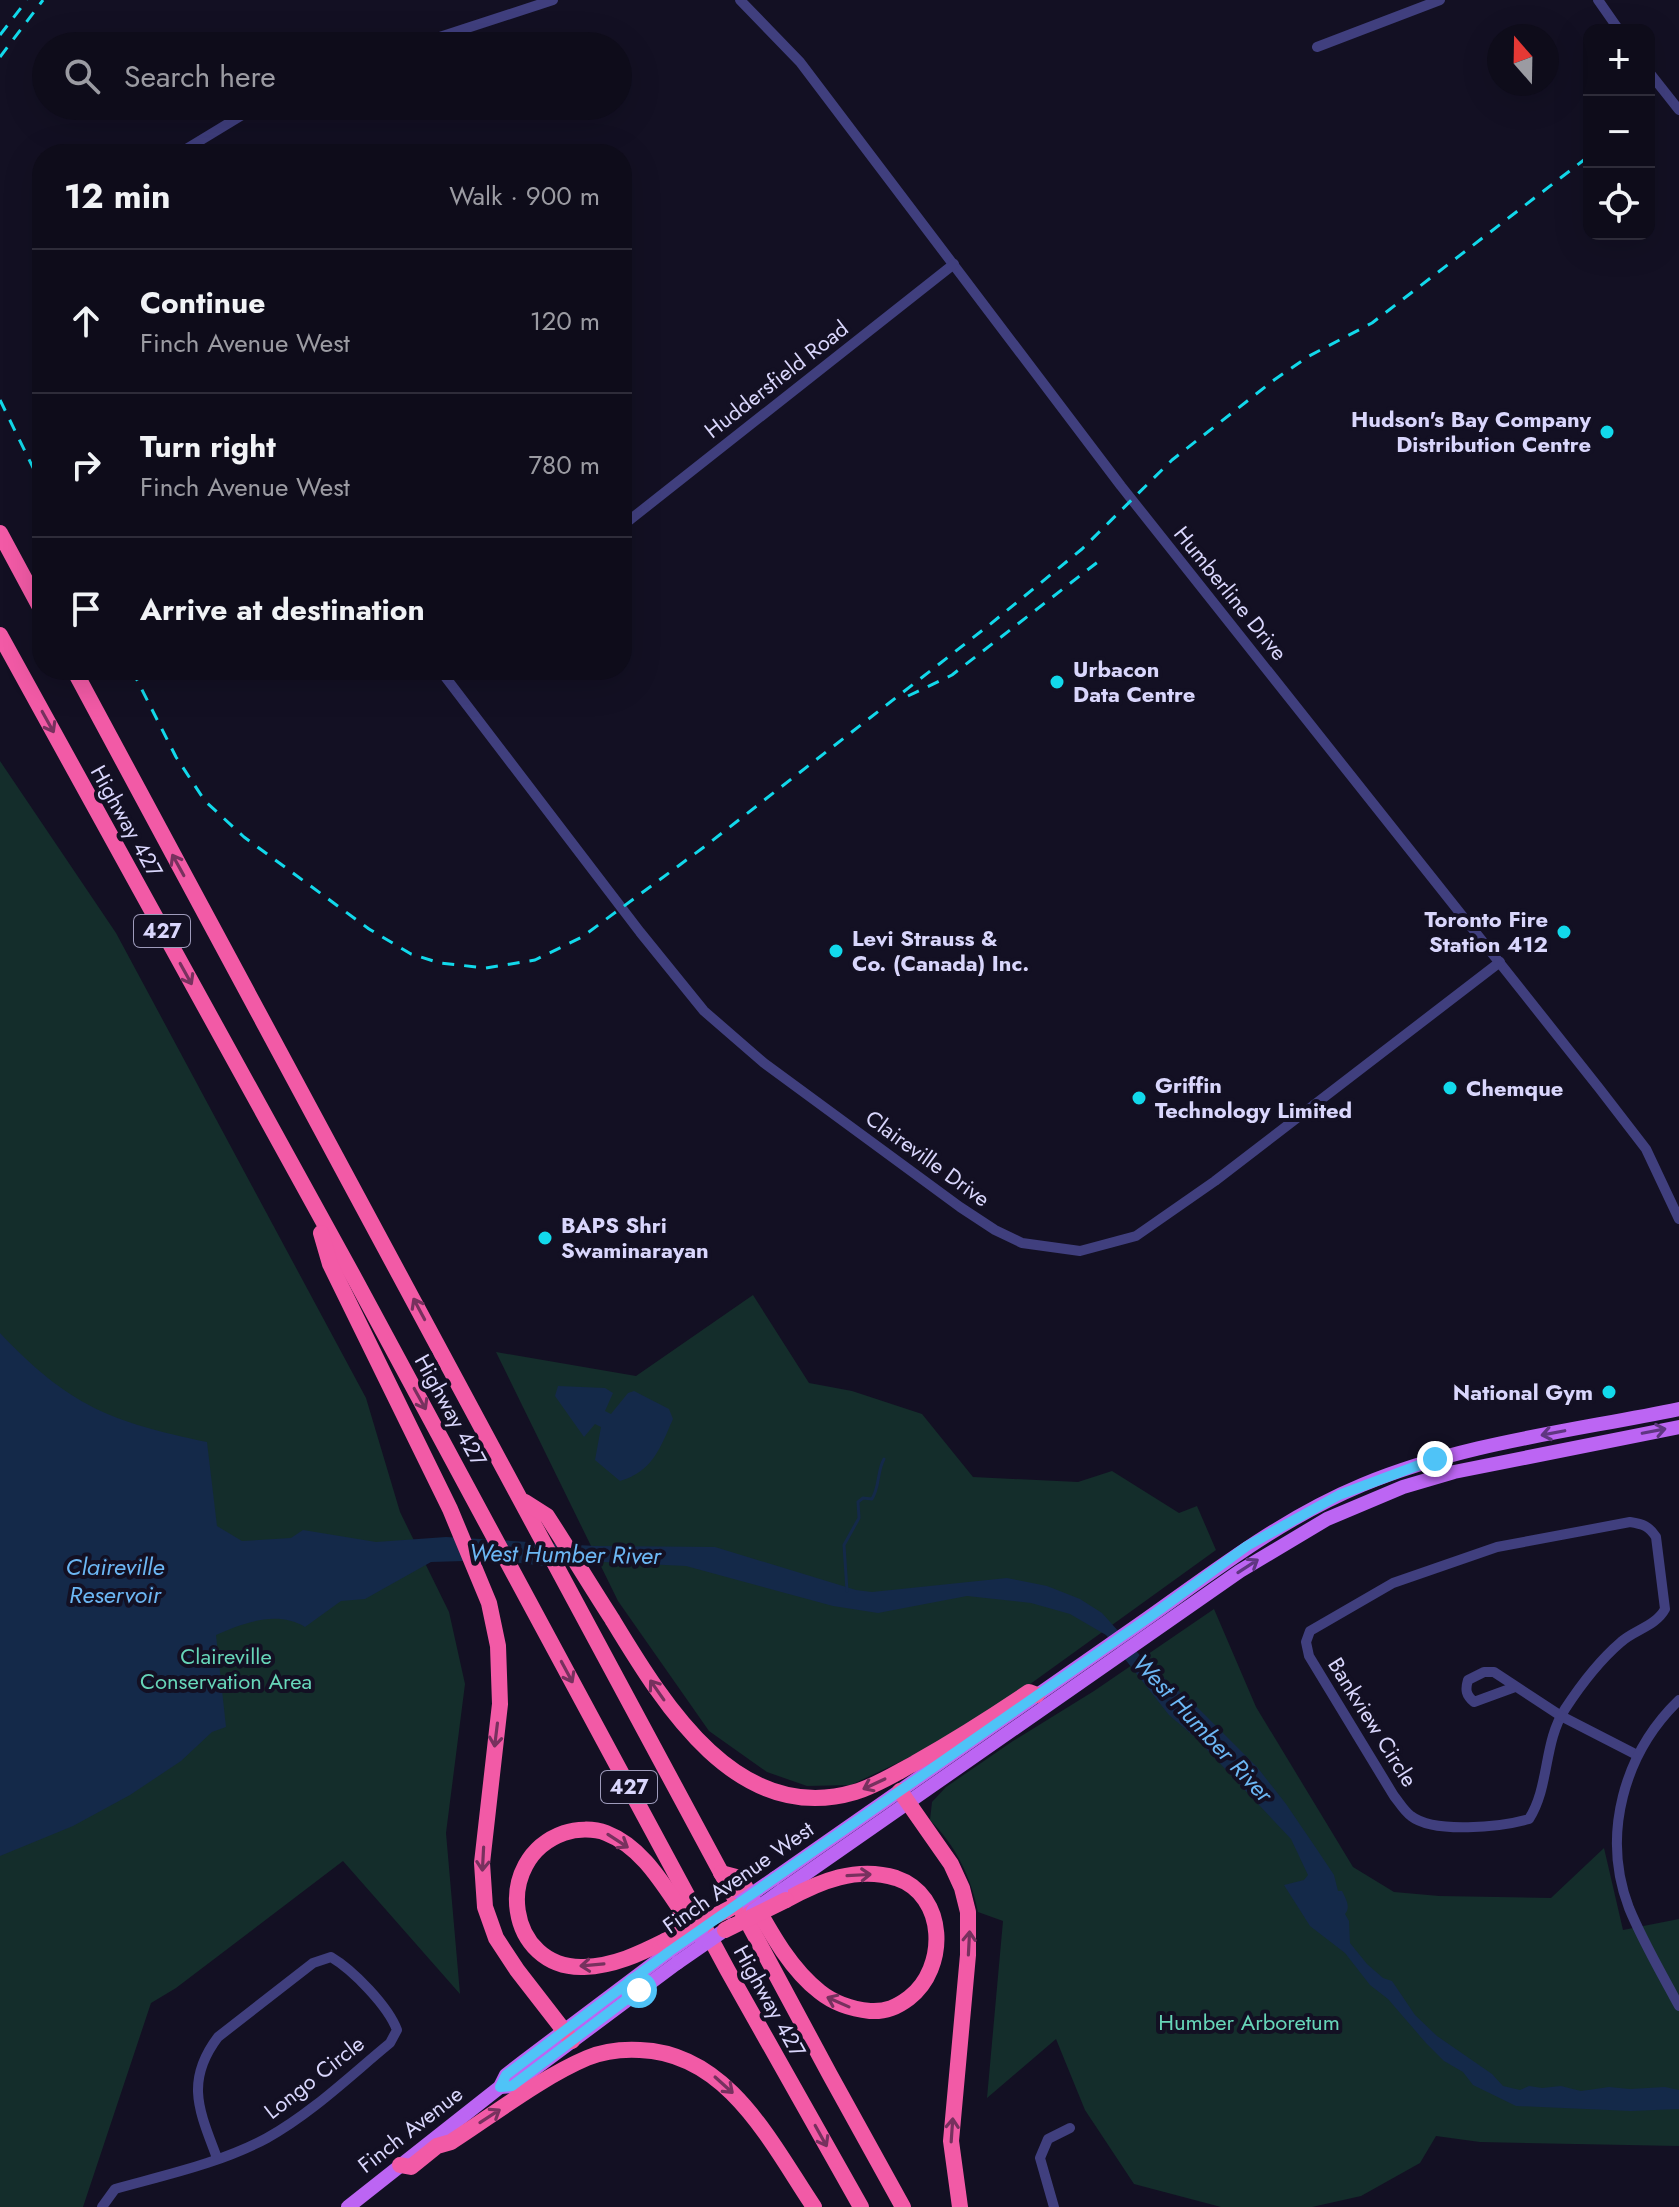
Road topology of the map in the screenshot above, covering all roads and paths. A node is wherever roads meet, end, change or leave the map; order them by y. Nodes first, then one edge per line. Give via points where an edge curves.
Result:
1 (553, 0) edge
2 (740, 0) edge
3 (1440, 0) edge
4 (1598, 0) edge
5 (1615, 24) edge
6 (455, 32) edge
7 (1317, 47) dead end
8 (1655, 80) edge
9 (1679, 110) edge
10 (234, 120) edge
11 (194, 144) edge
12 (954, 264) junction
13 (632, 518) edge
14 (0, 533) edge
15 (32, 592) edge
16 (0, 635) edge
17 (79, 680) edge
18 (448, 680) edge
19 (1500, 962) junction
20 (315, 1208) junction
21 (1679, 1219) edge
22 (1679, 1409) edge
23 (1679, 1427) edge
24 (522, 1500) junction
25 (1155, 1621) junction
26 (1086, 1670) junction
27 (1515, 1687) dead end
28 (1037, 1695) junction
29 (1679, 1700) edge
30 (1561, 1716) junction
31 (1637, 1755) junction
32 (904, 1796) junction
33 (721, 1873) junction
34 (781, 1890) junction
35 (735, 1906) joint
36 (725, 1930) joint
37 (670, 1952) junction
38 (728, 1971) junction
39 (1679, 2006) edge
40 (567, 2036) junction
41 (500, 2087) joint
42 (1070, 2128) dead end
43 (217, 2158) junction
44 (400, 2165) junction
45 (102, 2207) edge
46 (348, 2207) edge
47 (814, 2207) edge
48 (861, 2207) edge
49 (903, 2207) edge
50 (960, 2207) edge
51 (1054, 2207) edge

1 - 6 street
2 - 12 street, Humberline Drive via 800,62
3 - 7 street
4 - 5 street
8 - 9 street
10 - 11 street
12 - 13 street, Huddersfield Road
12 - 19 street, Humberline Drive via 1131,499
14 - 15 highway
16 -> 20 highway, Highway 427 / 427
24 -> 17 highway, Highway 427 / 427
18 - 19 street, Claireville Drive via 704,1011 764,1063 960,1207 1022,1243 1080,1251 1136,1236
19 - 21 street, Humberline Drive via 1646,1149
20 -> 38 highway, Highway 427 / 427
20 -> 40 highway via 330,1264 450,1509 489,1603 498,1646 500,1704 482,1863 485,1907 496,1938
22 -> 25 main road, Finch Avenue West via 1460,1453 1375,1480 1272,1531
25 -> 23 main road, Finch Avenue West via 1285,1542 1379,1496 1485,1464
28 -> 24 highway via 1029,1692 864,1789 827,1797 796,1797 768,1789 702,1746 659,1694 547,1516
24 - 33 highway, Highway 427 / 427
25 - 26 main road, Finch Avenue West
26 - 28 main road, Finch Avenue West
26 - 32 main road, Finch Avenue West
27 - 30 street
28 - 32 main road, Finch Avenue West
29 - 31 street
30 - 30 street, Bankview Circle via 1622,1641 1661,1617 1665,1609 1656,1537 1643,1524 1497,1547 1393,1583 1323,1621 1306,1642 1309,1656 1394,1796 1411,1816 1434,1826 1529,1819 1540,1801
30 - 31 street
31 - 39 street via 1618,1810 1620,1871 1628,1905
32 - 34 main road, Finch Avenue West
50 -> 32 highway via 951,2141 968,1912 951,1864
34 -> 33 highway via 869,1873 898,1879 919,1892 935,1918 938,1949 921,1989 892,2009 836,2004 782,1949 740,1878
33 - 49 highway, Highway 427 / 427
34 - 35 main road, Finch Avenue West, bridge
34 - 36 highway, bridge
35 - 37 highway, bridge
36 - 37 main road, Finch Avenue West, bridge
37 -> 38 highway via 582,1967 541,1953 523,1930 516,1907 520,1874 535,1850 552,1837 584,1830 606,1833 637,1853
37 - 40 main road, Finch Avenue West
38 -> 48 highway, Highway 427 / 427
40 - 41 main road, Finch Avenue West via 506,2075
41 - 44 main road, Finch Avenue
42 - 51 street via 1048,2139 1040,2158
43 - 43 street, Longo Circle via 268,2137 390,2043 397,2030 389,2013 341,1962 331,1957 313,1963 209,2049 197,2086 198,2105
43 - 45 street, Longo Circle via 115,2189
44 - 46 main road, Finch Avenue
44 -> 47 highway via 411,2167 437,2146 584,2059 620,2050 655,2051 706,2071 742,2102

